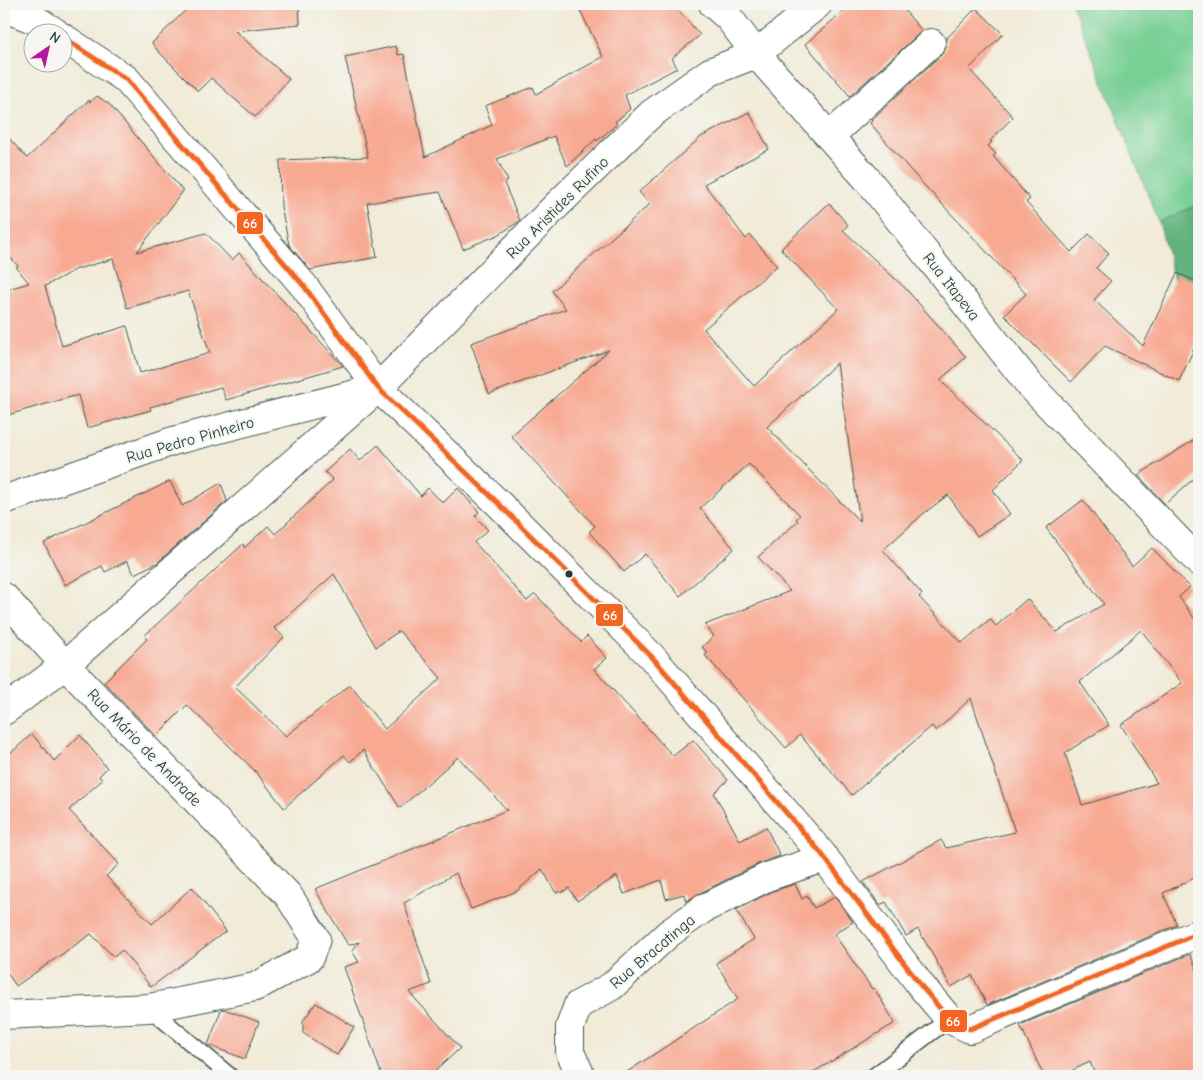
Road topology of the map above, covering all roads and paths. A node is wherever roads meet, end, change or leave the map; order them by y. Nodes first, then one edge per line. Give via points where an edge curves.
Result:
1 (712, 4) edge
2 (818, 4) edge
3 (9, 8) edge
4 (40, 22) edge
5 (72, 44) edge
6 (930, 44) dead end
7 (756, 54) junction
8 (830, 136) junction
9 (378, 388) junction
10 (4, 500) edge
11 (1199, 562) edge
12 (4, 597) edge
13 (65, 665) junction
14 (4, 711) edge
15 (824, 858) junction
16 (1199, 932) edge
17 (149, 1008) junction
18 (4, 1015) edge
19 (960, 1024) junction
20 (230, 1076) edge
21 (581, 1076) edge
22 (874, 1076) edge

1 - 7 street, Rua Itapeva via 729,18
2 - 7 street, Rua Aristides Rufino
3 - 4 street
5 - 9 street via 126,79 304,286
6 - 8 street
7 - 8 street, Rua Itapeva
7 - 9 street, Rua Aristides Rufino via 710,72 651,114
8 - 11 street, Rua Itapeva via 1029,384
9 - 10 street, Rua Pedro Pinheiro via 173,441
9 - 13 street, Rua Aristides Rufino
9 - 15 street via 652,657
12 - 13 street, Rua Mário de Andrade
13 - 14 street, Rua Aristides Rufino
13 - 17 street, Rua Mário de Andrade via 288,895 316,939 309,958 255,987
15 - 19 street via 922,987
15 - 21 street, Rua Bracatinga via 767,877 702,909 668,934 612,986 578,1005 570,1027 570,1052
16 - 19 street
17 - 18 street
17 - 20 lane
19 - 22 lane

